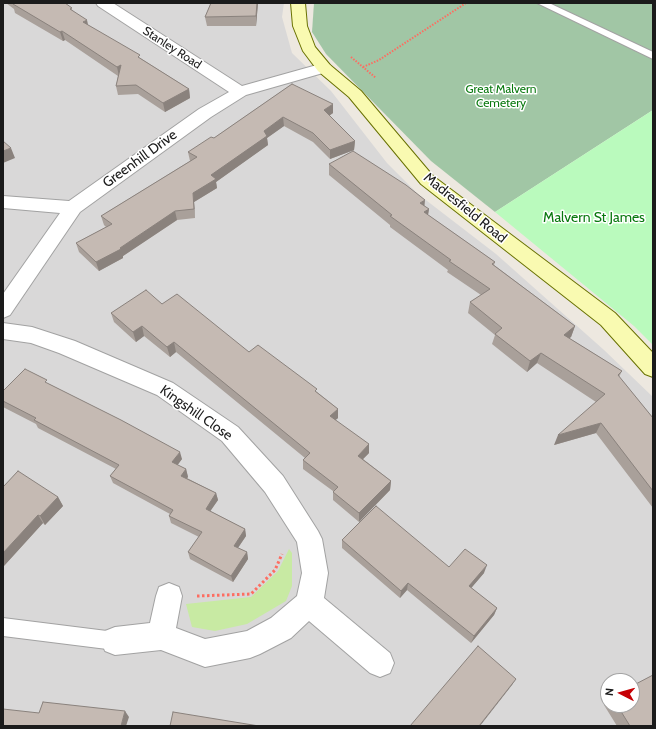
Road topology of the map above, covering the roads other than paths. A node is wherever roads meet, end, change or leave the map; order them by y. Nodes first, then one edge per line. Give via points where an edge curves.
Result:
1 (103, 3) edge
2 (298, 3) edge
3 (542, 3) edge
4 (653, 56) edge
5 (324, 68) junction
6 (240, 92) junction
7 (3, 202) edge
8 (73, 208) junction
9 (3, 310) edge
10 (3, 331) edge
11 (653, 368) edge
12 (169, 596) road end
13 (309, 603) junction
14 (3, 627) edge
15 (161, 636) junction
16 (115, 641) joint
17 (380, 663) dead end

1 - 6 street, Stanley Road
2 - 5 street, Madresfield Road via 300,26 308,48
3 - 4 lane
5 - 6 street, Greenhill Drive
5 - 11 street, Madresfield Road via 355,94 427,180 608,319
6 - 8 street, Greenhill Drive via 205,113
7 - 8 street
8 - 9 street, Greenhill Drive
10 - 13 street, Kingshill Close via 32,335 67,347 165,389 230,434 274,484 309,539 315,572
12 - 15 street
13 - 15 street via 281,628 250,644 205,653
13 - 17 street
14 - 16 lane
15 - 16 street

